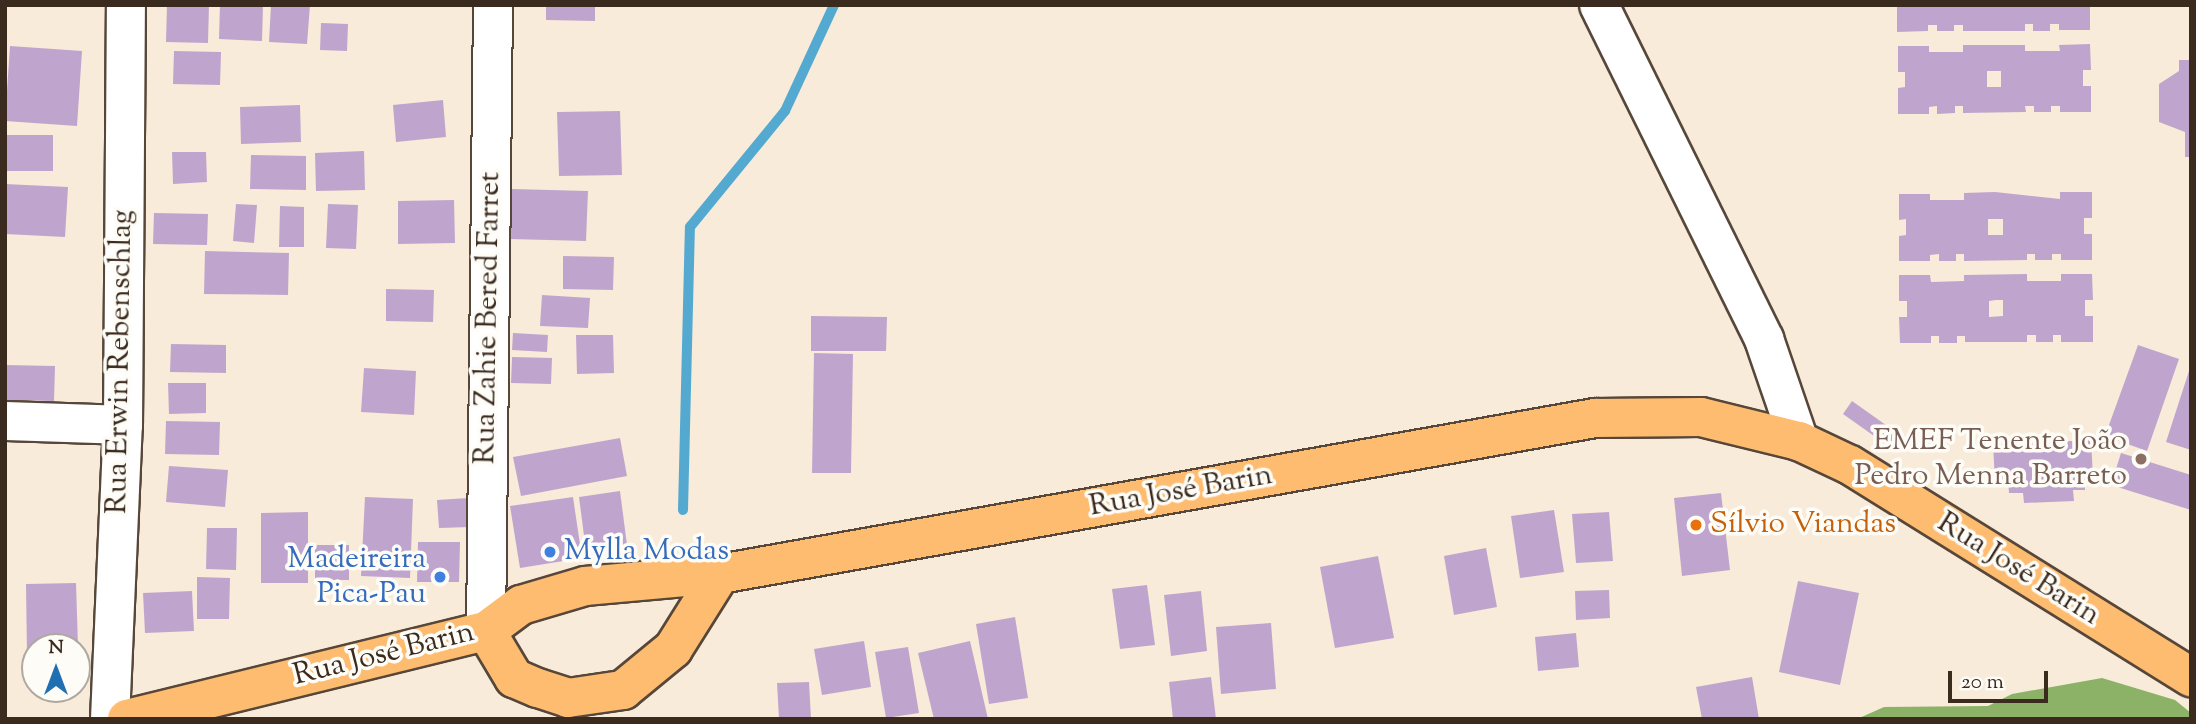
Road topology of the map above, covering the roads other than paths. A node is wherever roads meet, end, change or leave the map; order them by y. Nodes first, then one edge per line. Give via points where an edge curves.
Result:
1 (126, 5) edge
2 (493, 5) edge
3 (1599, 5) edge
4 (5, 421) edge
5 (122, 425) junction
6 (1799, 441) junction
7 (720, 574) junction
8 (486, 631) junction
9 (2191, 677) edge
10 (603, 707) edge
11 (110, 719) edge
12 (127, 719) edge

1 - 5 street, Rua Erwin Rebenschlag
2 - 8 street, Rua Zahie Bered Farret
3 - 6 street via 1764,339
4 - 5 street
5 - 11 street, Rua Erwin Rebenschlag
6 - 7 main road, Rua José Barin via 1701,417 1595,418
6 - 9 main road, Rua José Barin via 1850,465
7 - 8 main road, Rua José Barin via 585,586 521,605
7 - 10 main road via 673,649
8 - 10 main road via 514,678
8 - 12 main road, Rua José Barin

